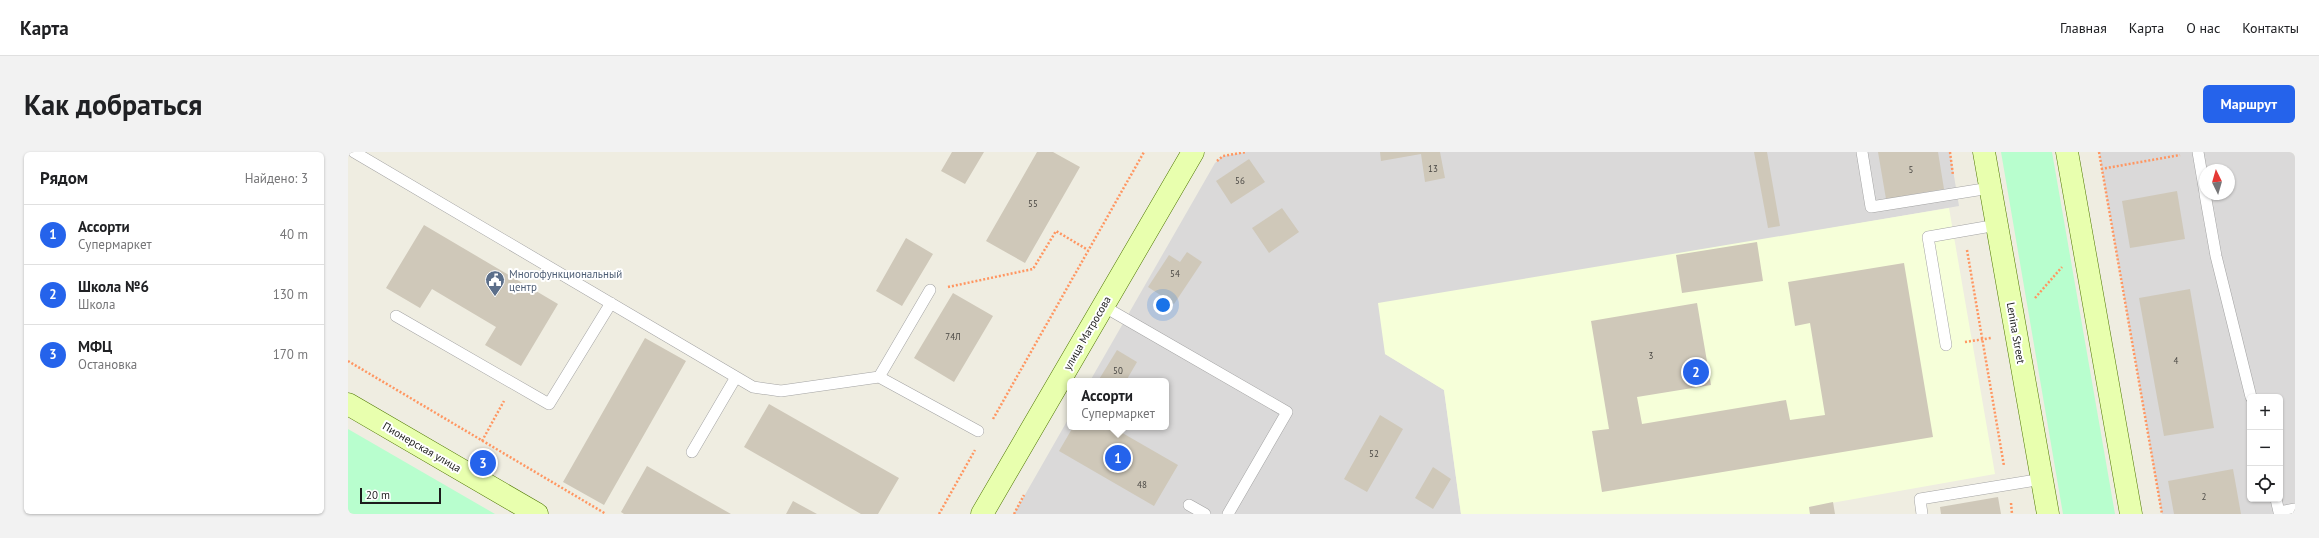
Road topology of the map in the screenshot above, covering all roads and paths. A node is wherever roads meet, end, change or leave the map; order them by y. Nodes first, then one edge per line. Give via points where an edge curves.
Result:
1 (354, 152) edge
2 (1144, 152) edge
3 (1193, 152) edge
4 (1246, 152) edge
5 (1862, 152) edge
6 (1950, 152) edge
7 (1984, 152) edge
8 (2067, 152) edge
9 (2098, 152) edge
10 (2198, 152) edge
11 (1223, 156) dead end
12 (2200, 164) edge
13 (2102, 169) junction
14 (1990, 188) junction
15 (1957, 193) junction
16 (2206, 200) edge
17 (2109, 212) junction
18 (1997, 225) junction
19 (1963, 231) junction
20 (2083, 242) junction
21 (1088, 250) junction
22 (930, 290) joint
23 (611, 303) junction
24 (1103, 306) junction
25 (396, 316) dead end
26 (2014, 321) junction
27 (1982, 340) junction
28 (1946, 345) dead end
29 (348, 361) edge
30 (878, 376) junction
31 (736, 377) junction
32 (513, 384) junction
33 (2250, 394) edge
34 (348, 404) edge
35 (990, 424) dead end
36 (978, 431) dead end
37 (482, 441) junction
38 (978, 445) dead end
39 (692, 452) dead end
40 (2042, 479) junction
41 (2007, 484) junction
42 (2277, 502) edge
43 (1189, 505) dead end
44 (2295, 509) edge
45 (537, 514) edge
46 (606, 514) edge
47 (939, 514) edge
48 (982, 514) edge
49 (1205, 514) edge
50 (1228, 514) edge
51 (1922, 514) edge
52 (2012, 514) edge
53 (2048, 514) edge
54 (2131, 514) edge
55 (2162, 514) edge

1 - 23 lane
2 - 21 path
3 - 24 main road, улица Матросова
4 - 11 path
5 - 15 lane via 1871,208
6 - 15 path
7 - 14 main road, Lenina Street
8 - 20 main road
9 - 13 path
10 - 12 lane
10 - 13 path
13 - 17 path
14 - 15 lane
14 - 18 main road, Lenina Street
16 - 33 lane via 2216,256
17 - 20 path
17 - 55 path
18 - 19 lane
18 - 26 main road, Lenina Street
19 - 27 path
19 - 28 lane via 1928,237
20 - 26 path
20 - 54 main road
21 - 22 path via 1056,231 1033,269
21 - 35 path
22 - 30 lane
23 - 31 lane
23 - 32 lane via 549,404
24 - 48 main road, улица Матросова
24 - 50 lane via 1287,412
25 - 32 lane
26 - 27 path via 2002,336
26 - 40 main road, Lenina Street
27 - 41 path
29 - 37 path
30 - 31 lane via 781,391 753,387
30 - 36 lane
31 - 39 lane
32 - 37 path
34 - 45 main road, Пионерская улица
37 - 46 path
38 - 47 path
40 - 41 lane
40 - 53 main road, Lenina Street
41 - 51 lane via 1920,499
41 - 52 path
42 - 44 lane via 2279,512
43 - 49 lane

